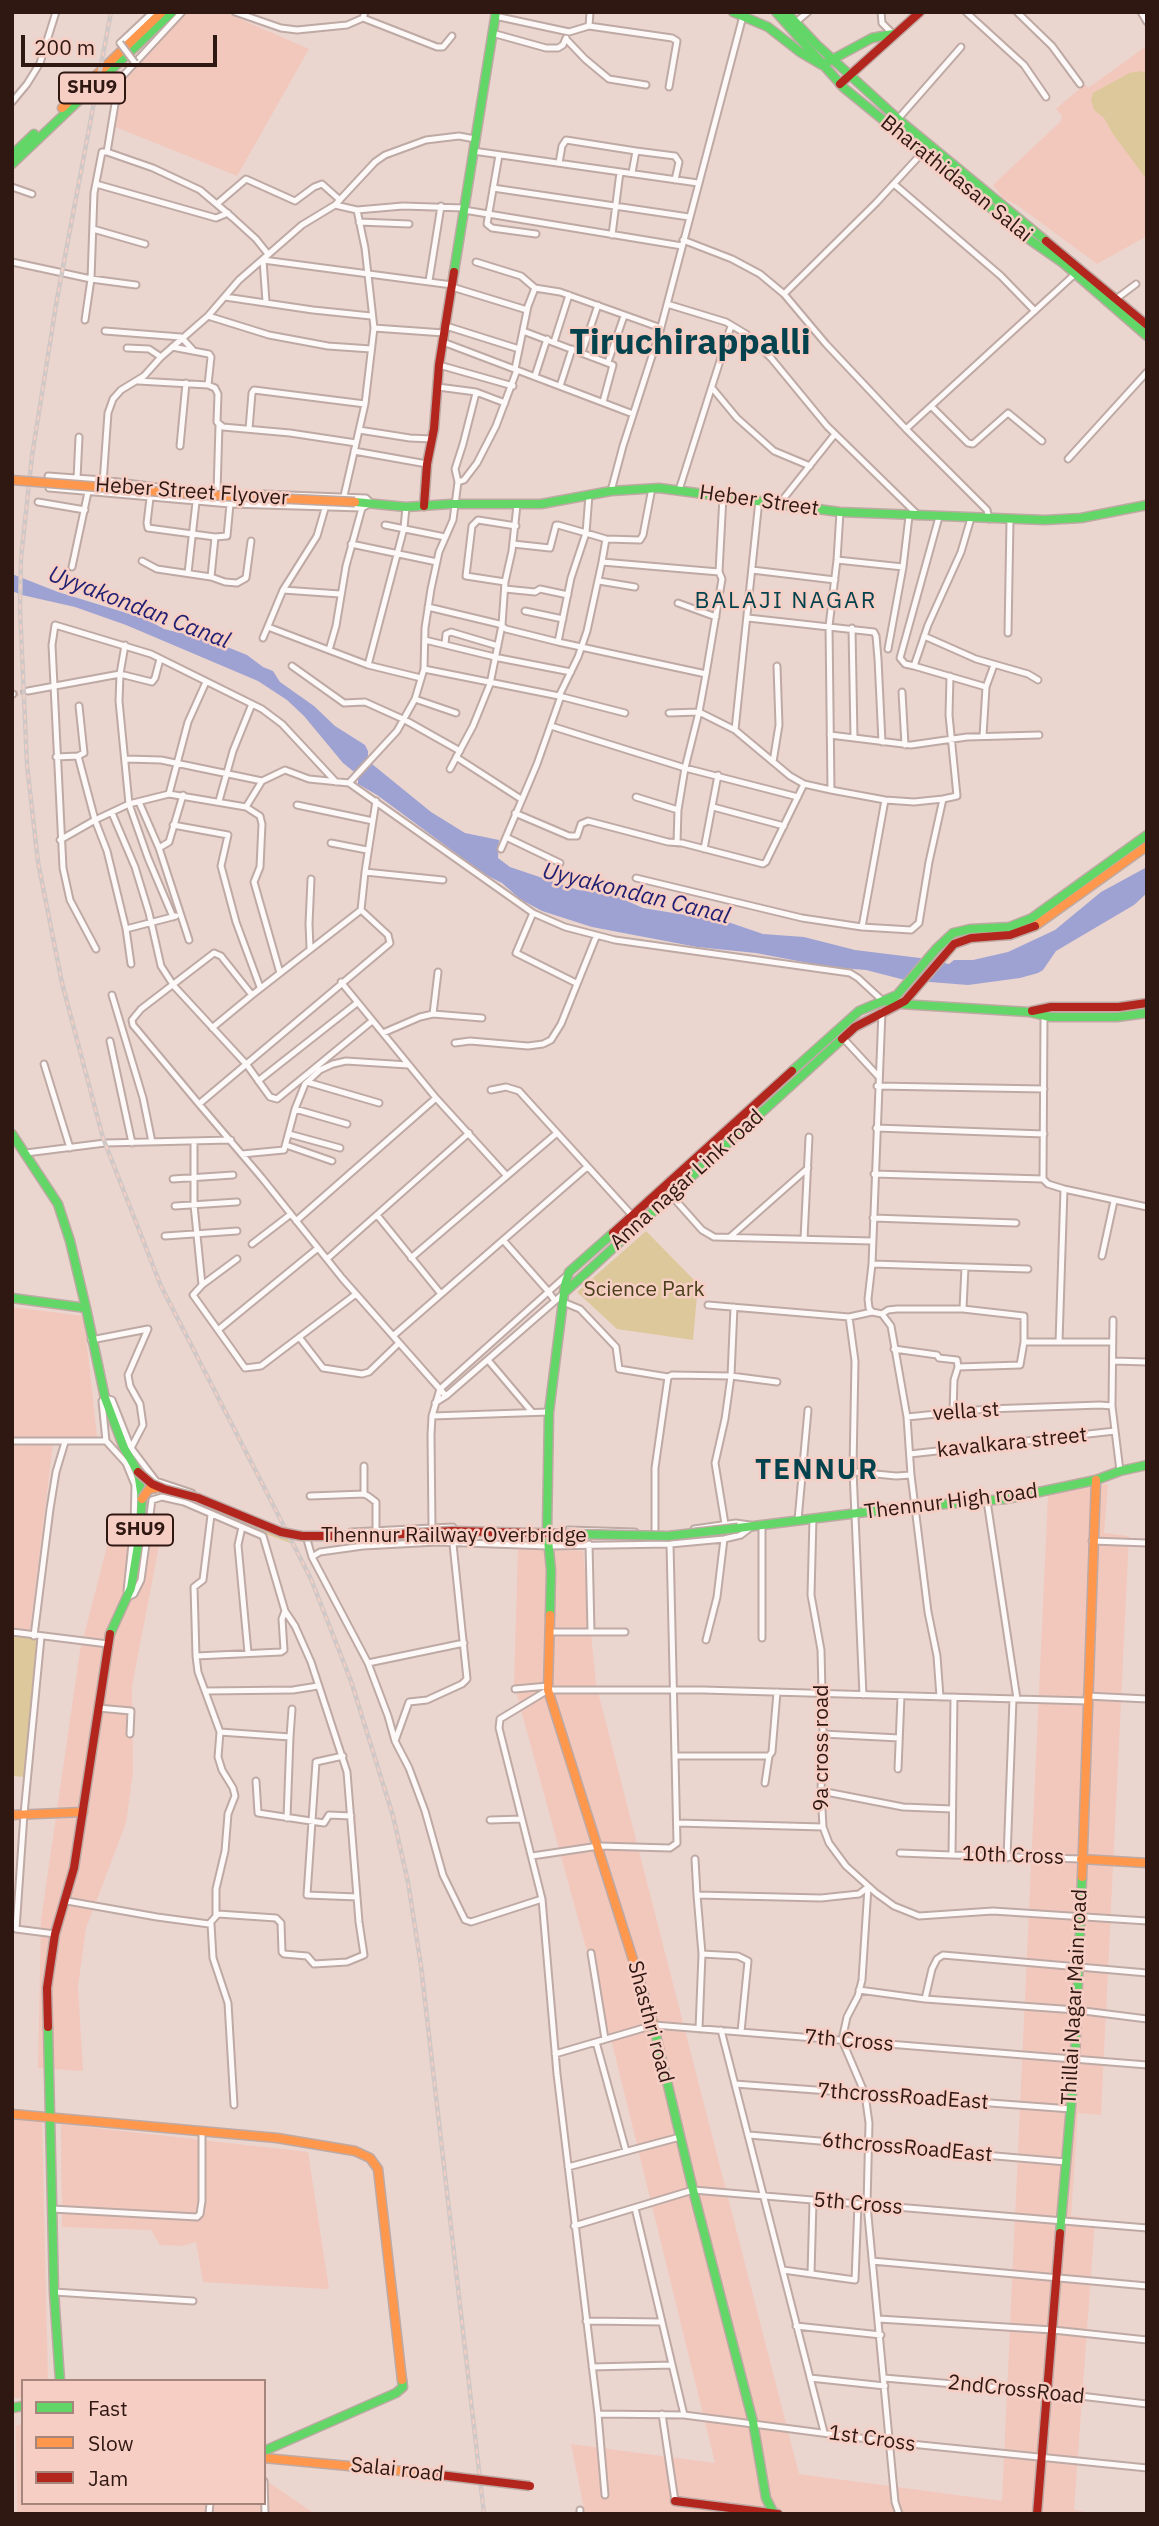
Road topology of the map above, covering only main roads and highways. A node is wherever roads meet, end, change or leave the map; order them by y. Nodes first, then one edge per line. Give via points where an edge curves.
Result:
1 (162, 12) edge
2 (172, 12) edge
3 (733, 12) edge
4 (776, 12) edge
5 (786, 12) edge
6 (920, 12) edge
7 (496, 14) edge
8 (893, 34) junction
9 (833, 60) junction
10 (822, 65) junction
11 (851, 75) junction
12 (840, 85) junction
13 (12, 155) edge
14 (12, 164) edge
15 (998, 207) junction
16 (1147, 325) edge
17 (1147, 336) edge
18 (12, 480) edge
19 (371, 503) joint
20 (1147, 505) edge
21 (424, 506) junction
22 (1147, 835) edge
23 (1147, 846) edge
24 (885, 1001) junction
25 (1147, 1003) edge
26 (901, 1004) junction
27 (1029, 1012) junction
28 (1147, 1013) edge
29 (12, 1134) edge
30 (12, 1298) edge
31 (560, 1299) junction
32 (86, 1308) junction
33 (1147, 1465) edge
34 (140, 1469) junction
35 (1096, 1480) junction
36 (163, 1489) junction
37 (142, 1499) junction
38 (757, 1526) joint
39 (83, 1812) junction
40 (12, 1815) edge
41 (1081, 1859) junction
42 (1147, 1864) edge
43 (12, 2114) edge
44 (49, 2118) junction
45 (60, 2379) edge
46 (266, 2450) edge
47 (266, 2458) edge
48 (530, 2486) dead end
49 (675, 2501) road end
50 (775, 2514) edge
51 (1037, 2514) edge

1 - 13 main road, SHU9
2 - 14 main road, SHU9
3 - 10 main road via 768,27
4 - 10 main road, Bharathidasan Salai
5 - 9 main road, Bharathidasan Salai
6 - 8 main road
7 - 21 main road via 439,365
8 - 9 main road via 872,38
8 - 11 main road
9 - 10 main road
9 - 11 main road, Bharathidasan Salai
10 - 12 main road, Bharathidasan Salai
11 - 12 main road
11 - 15 main road, Bharathidasan Salai
12 - 15 main road, Bharathidasan Salai
15 - 16 main road, Bharathidasan Salai
15 - 17 main road, Bharathidasan Salai
18 - 19 main road, Heber Street Flyover, bridge via 187,495
19 - 21 main road, Heber Street
20 - 21 main road, Heber Street via 1082,518 1010,520 840,512 652,488 541,504
22 - 24 main road via 1032,918 1009,927 960,930 936,949 897,995
23 - 26 main road, Anna nagar Link road via 1035,926 1010,935 963,940 945,952
24 - 26 main road, Anna nagar Link road
24 - 31 main road via 848,1020 569,1272
25 - 27 main road
26 - 27 main road, Anna nagar Link road
26 - 31 main road, Anna nagar Link road via 866,1020 843,1038
27 - 28 main road, Anna nagar Link road via 1117,1017
29 - 32 main road, SHU9 via 58,1204
30 - 32 main road
31 - 50 main road, Shasthri road via 549,1412 548,1688 654,2025 753,2422 766,2498
32 - 34 main road, SHU9 via 105,1398 124,1448
33 - 35 main road, Thennur High road
34 - 36 main road, Thennur Railway Overbridge, bridge
34 - 37 main road, SHU9, bridge
35 - 38 main road, Thennur High road via 1006,1499
35 - 41 main road, Thillai Nagar Main road
36 - 37 main road, bridge via 149,1489
36 - 38 main road, Thennur Railway Overbridge, bridge via 302,1536 452,1531 668,1536
37 - 39 main road, SHU9 via 131,1588 108,1644
39 - 40 main road
39 - 44 main road, SHU9 via 47,1988
41 - 42 main road, 10th Cross
41 - 51 main road, Thillai Nagar Main road via 1075,2059
43 - 44 main road
44 - 45 main road, SHU9
44 - 46 main road via 276,2138 355,2151 370,2158 378,2169 403,2387
47 - 48 main road, Salai road, bridge
49 - 50 main road

